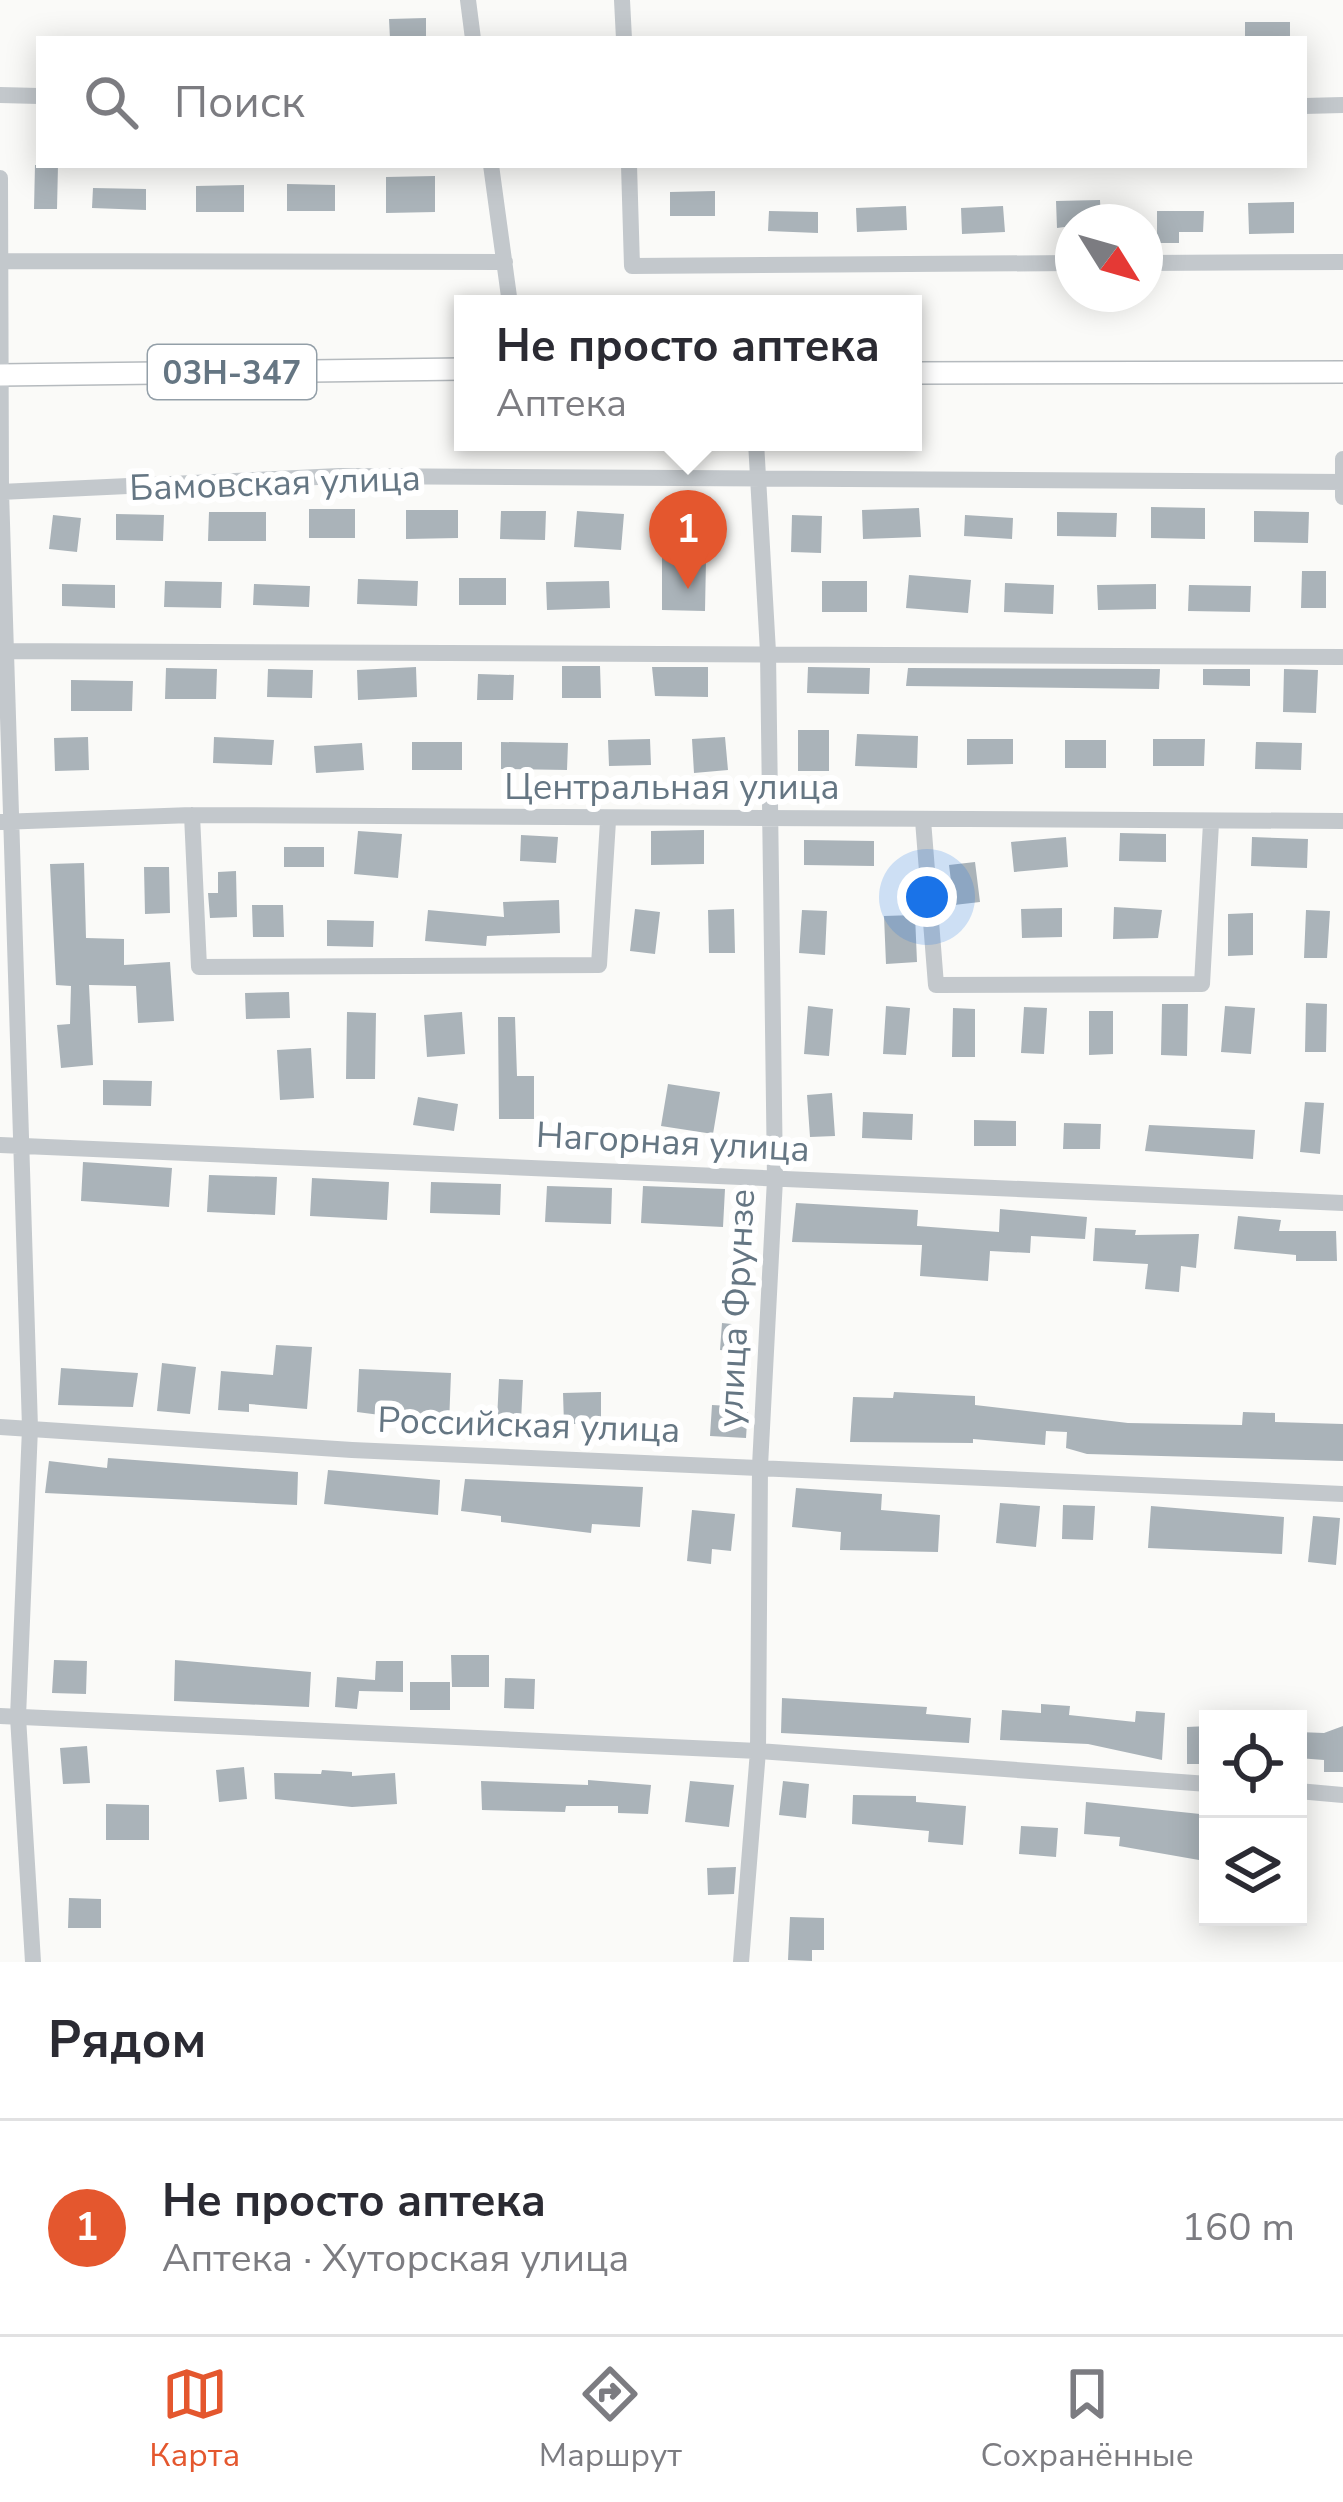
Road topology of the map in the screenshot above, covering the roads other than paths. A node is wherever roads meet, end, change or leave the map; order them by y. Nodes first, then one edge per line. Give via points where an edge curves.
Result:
1 (468, 0) edge
2 (622, 0) edge
3 (473, 36) edge
4 (624, 36) edge
5 (0, 95) edge
6 (36, 96) edge
7 (1343, 105) edge
8 (1307, 106) edge
9 (491, 168) edge
10 (629, 168) edge
11 (0, 178) edge
12 (1, 261) edge
13 (505, 262) junction
14 (1343, 262) edge
15 (1055, 263) edge
16 (1163, 263) edge
17 (509, 295) edge
18 (454, 369) edge
19 (1343, 372) edge
20 (922, 373) edge
21 (1, 375) edge
22 (756, 451) edge
23 (1343, 459) edge
24 (756, 482) junction
25 (1343, 482) edge
26 (0, 491) edge
27 (1343, 497) edge
28 (4, 651) edge
29 (768, 652) junction
30 (1343, 657) edge
31 (192, 815) junction
32 (769, 819) junction
33 (923, 820) junction
34 (608, 821) junction
35 (1343, 821) edge
36 (6, 822) edge
37 (1211, 823) junction
38 (0, 1144) edge
39 (24, 1146) junction
40 (776, 1179) junction
41 (1343, 1203) edge
42 (0, 1427) edge
43 (30, 1429) junction
44 (760, 1466) junction
45 (1343, 1494) edge
46 (9, 1717) edge
47 (758, 1750) junction
48 (1199, 1783) edge
49 (1307, 1792) edge
50 (1343, 1795) edge
51 (33, 1962) edge
52 (741, 1962) edge

1 - 3 street
2 - 4 street
5 - 6 street
7 - 8 street
9 - 13 street
10 - 15 street via 632,266
11 - 12 street
12 - 13 street
12 - 21 street
13 - 17 street
14 - 16 street
18 - 21 main road, 03Н-347
19 - 20 main road
21 - 26 street
22 - 24 street, улица Фрунзе
23 - 25 street
24 - 25 street, Бамовская улица
24 - 26 street, Бамовская улица via 339,476
24 - 29 street, улица Фрунзе
25 - 27 street
26 - 28 street
28 - 29 street
28 - 36 street
29 - 30 street
29 - 32 street, улица Фрунзе
31 - 34 street, Центральная улица
31 - 34 street via 199,968 598,965
31 - 36 street, Центральная улица
32 - 33 street, Центральная улица
32 - 34 street, Центральная улица
32 - 40 street, улица Фрунзе
33 - 37 street, Центральная улица
33 - 37 street via 936,985 1202,984
35 - 37 street, Центральная улица
36 - 39 street
38 - 39 street, Нагорная улица
39 - 40 street, Нагорная улица
39 - 43 street
40 - 41 street, Нагорная улица
40 - 44 street, улица Фрунзе
42 - 43 street, Российская улица
43 - 44 street, Российская улица
43 - 46 street
44 - 45 street, Российская улица
44 - 47 street, улица Фрунзе
46 - 47 street
46 - 51 street
47 - 48 street
47 - 52 street, улица Фрунзе
49 - 50 street

